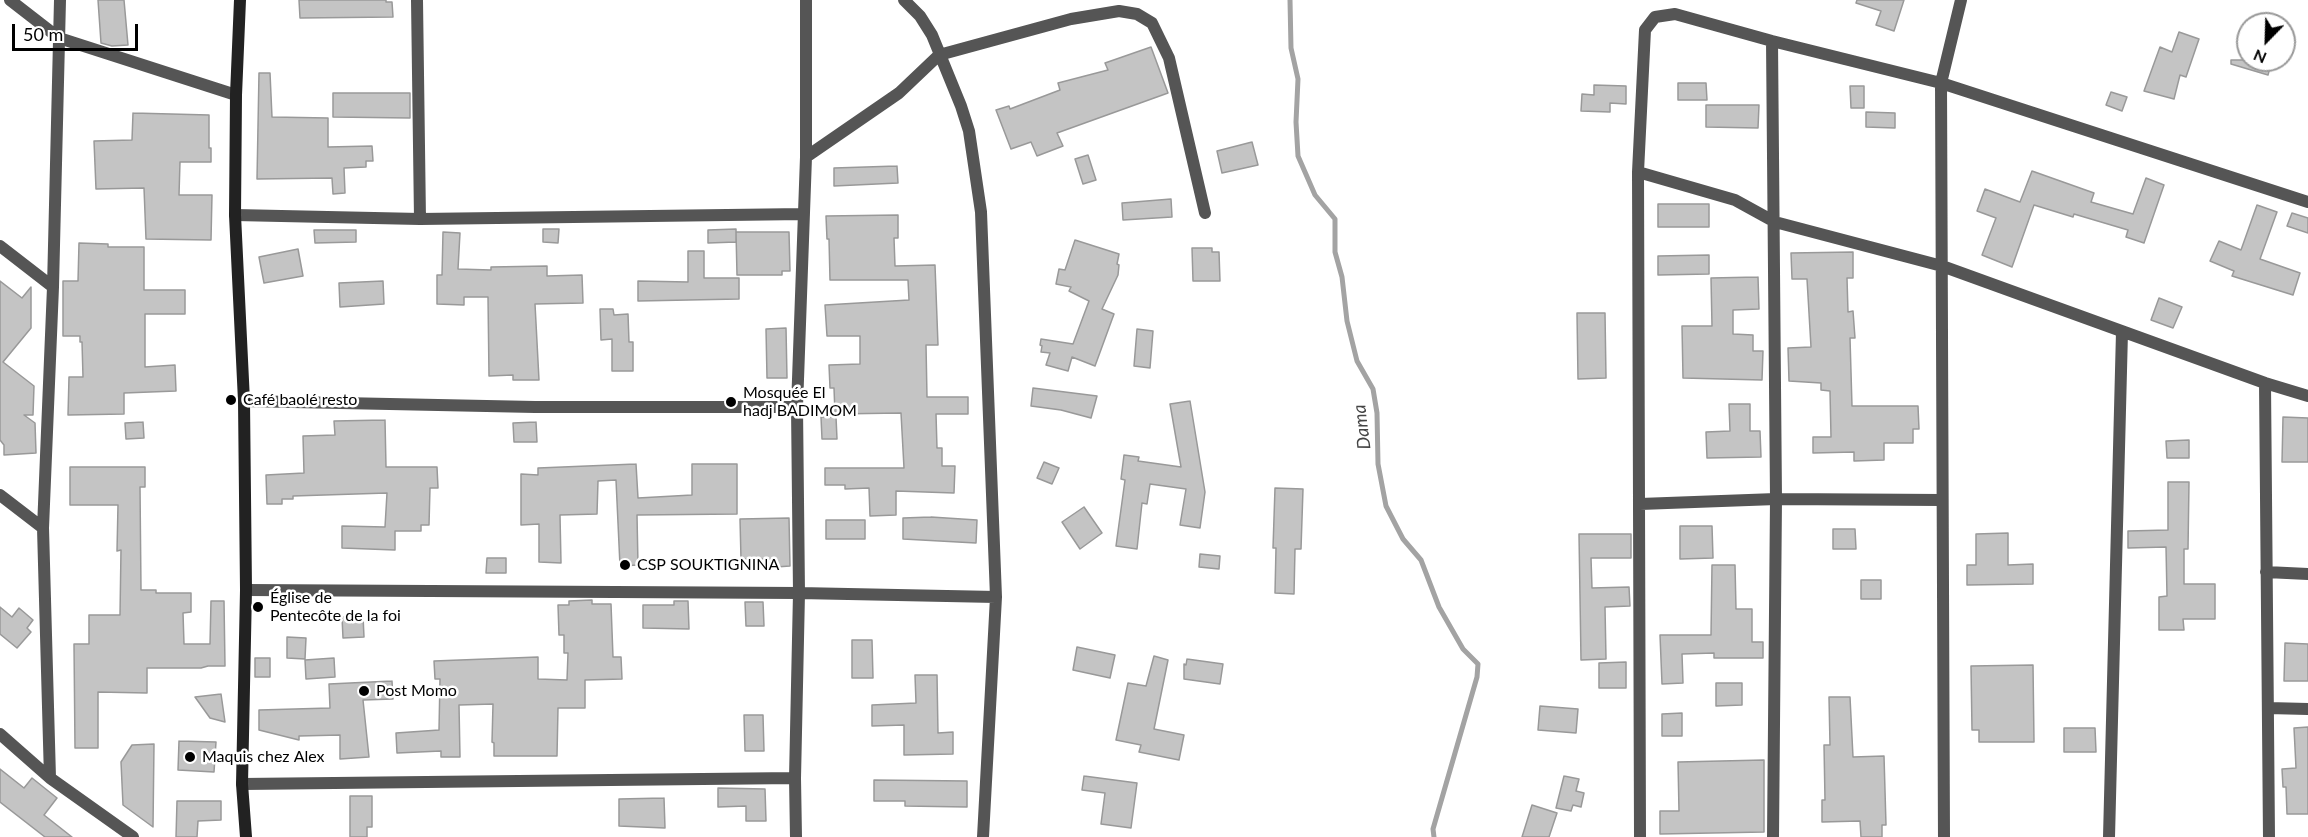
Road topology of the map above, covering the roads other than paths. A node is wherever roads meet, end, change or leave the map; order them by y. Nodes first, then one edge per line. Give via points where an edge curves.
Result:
1 (10, 0) edge
2 (60, 0) edge
3 (240, 0) edge
4 (417, 0) edge
5 (806, 0) edge
6 (904, 0) edge
7 (1962, 0) edge
8 (58, 38) junction
9 (1772, 41) junction
10 (939, 55) junction
11 (1941, 82) junction
12 (236, 94) junction
13 (806, 157) junction
14 (1638, 172) junction
15 (2308, 202) edge
16 (1205, 213) dead end
17 (804, 214) junction
18 (235, 215) junction
19 (420, 219) junction
20 (1775, 222) junction
21 (0, 246) edge
22 (1941, 266) junction
23 (52, 287) junction
24 (2122, 332) junction
25 (2265, 383) junction
26 (2308, 396) edge
27 (244, 401) junction
28 (797, 406) junction
29 (0, 495) edge
30 (1776, 499) junction
31 (1942, 500) junction
32 (1640, 504) junction
33 (43, 528) junction
34 (2266, 572) junction
35 (2308, 574) edge
36 (246, 590) junction
37 (799, 593) junction
38 (996, 597) junction
39 (2268, 708) junction
40 (2308, 709) edge
41 (0, 734) edge
42 (50, 778) junction
43 (795, 778) junction
44 (242, 784) junction
45 (133, 837) edge
46 (246, 837) edge
47 (796, 837) edge
48 (983, 837) edge
49 (1640, 837) edge
50 (1773, 837) edge
51 (1944, 837) edge
52 (2109, 837) edge
53 (2269, 837) edge

1 - 8 street
2 - 8 street
3 - 12 street
4 - 19 street
5 - 13 street
6 - 10 street via 920,16
7 - 11 street
8 - 12 street
8 - 23 street
9 - 11 street
9 - 14 street via 1675,14 1655,17 1645,30
9 - 20 street
10 - 13 street via 899,93
10 - 16 street via 1071,19 1119,11 1137,14 1152,23 1169,58
10 - 38 street via 969,131 981,212
11 - 15 street
11 - 22 street
12 - 18 street
13 - 17 street
14 - 20 street via 1735,200
14 - 32 street
17 - 19 street
17 - 28 street
18 - 19 street
18 - 27 street
20 - 22 street
20 - 30 street
21 - 23 street
22 - 24 street
22 - 31 street
23 - 33 street
24 - 25 street
24 - 52 street
25 - 26 street
25 - 34 street
27 - 28 street via 535,407
27 - 36 street
28 - 37 street
29 - 33 street
30 - 31 street
30 - 32 street
30 - 50 street
31 - 51 street
32 - 49 street
33 - 42 street
34 - 35 street
34 - 39 street
36 - 37 street
36 - 44 street
37 - 38 street
37 - 43 street
38 - 48 street
39 - 40 street
39 - 53 street
41 - 42 street
42 - 45 street
43 - 44 street
43 - 47 street
44 - 46 street

